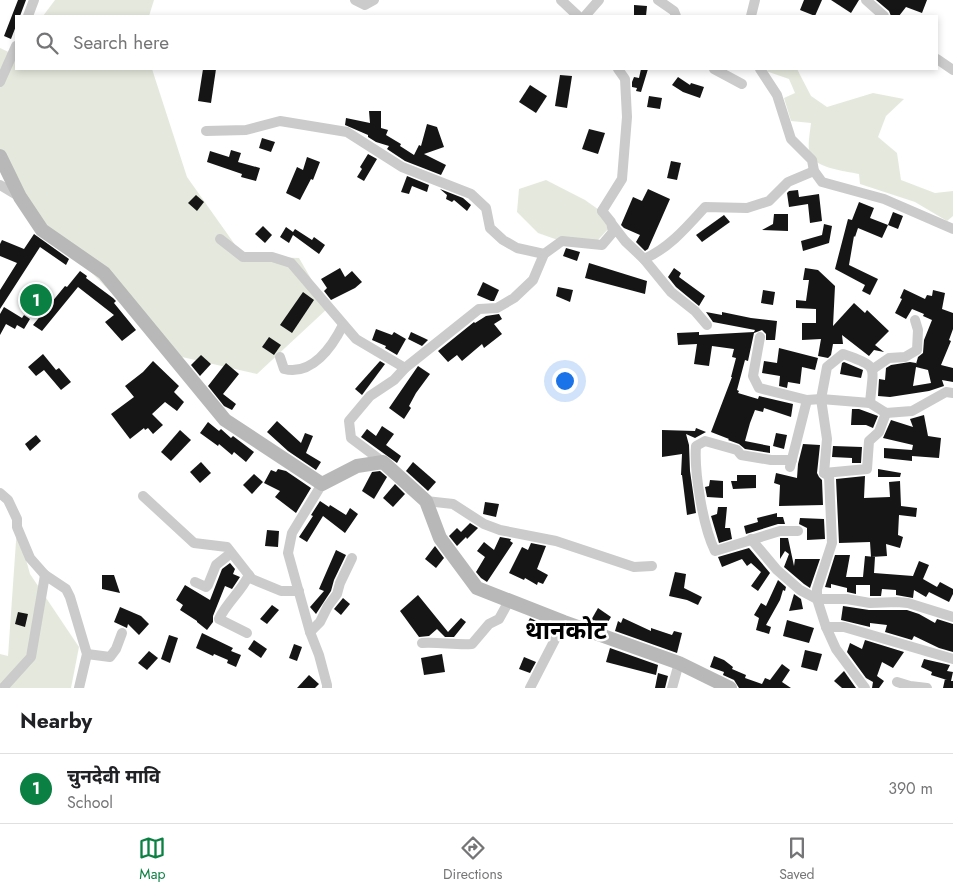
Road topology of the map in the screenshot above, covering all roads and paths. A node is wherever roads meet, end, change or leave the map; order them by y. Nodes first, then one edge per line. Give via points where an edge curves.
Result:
1 (34, 0) edge
2 (355, 0) edge
3 (374, 0) edge
4 (561, 0) edge
5 (599, 0) edge
6 (658, 0) edge
7 (755, 0) edge
8 (866, 0) edge
9 (28, 15) edge
10 (577, 15) edge
11 (586, 15) edge
12 (676, 15) edge
13 (751, 15) edge
14 (883, 15) edge
15 (15, 48) edge
16 (938, 60) edge
17 (619, 70) edge
18 (716, 70) edge
19 (761, 70) edge
20 (953, 70) edge
21 (0, 82) edge
22 (742, 84) dead end
23 (206, 131) dead end
24 (0, 156) edge
25 (814, 171) junction
26 (0, 185) edge
27 (20, 198) junction
28 (602, 211) junction
29 (953, 229) edge
30 (220, 239) dead end
31 (544, 254) junction
32 (644, 259) junction
33 (916, 320) dead end
34 (343, 325) junction
35 (707, 325) dead end
36 (760, 337) dead end
37 (280, 357) dead end
38 (405, 368) junction
39 (873, 370) junction
40 (953, 393) edge
41 (821, 399) junction
42 (808, 400) junction
43 (870, 403) junction
44 (886, 413) junction
45 (383, 462) junction
46 (824, 473) junction
47 (322, 484) junction
48 (0, 493) edge
49 (143, 496) dead end
50 (426, 501) junction
51 (798, 531) dead end
52 (751, 539) junction
53 (231, 553) junction
54 (352, 558) dead end
55 (652, 566) dead end
56 (249, 575) junction
57 (45, 576) junction
58 (195, 582) dead end
59 (299, 591) junction
60 (817, 599) junction
61 (509, 601) junction
62 (953, 617) edge
63 (564, 622) junction
64 (826, 627) junction
65 (310, 632) junction
66 (122, 633) dead end
67 (247, 633) dead end
68 (422, 643) dead end
69 (87, 654) junction
70 (953, 659) edge
71 (679, 663) junction
72 (897, 682) dead end
73 (3, 688) edge
74 (80, 688) edge
75 (326, 688) edge
76 (530, 688) edge
77 (672, 688) edge
78 (730, 688) edge
79 (865, 688) edge
80 (927, 688) edge

1 - 9 street
2 - 3 street via 365,5
4 - 10 street
5 - 11 street
6 - 12 street
7 - 13 street
8 - 14 street
15 - 21 street
16 - 20 street
17 - 28 street via 625,79 627,117 622,179
18 - 22 street
19 - 25 street via 777,96 791,139 812,160
23 - 31 street via 246,130 280,121 346,132 402,167 471,194 486,208 490,228 503,240 517,248
24 - 27 street
25 - 29 street via 822,182 884,199
25 - 32 street via 788,182 769,201 754,206 705,207 675,240
26 - 27 street
27 - 47 street via 42,230 104,273 225,420
28 - 31 street via 611,222 613,232 602,245 562,241
28 - 32 street
30 - 34 street via 244,257 272,257 291,263
31 - 38 street via 534,280 514,298 497,308 478,309
32 - 35 street via 671,292
33 - 39 street via 917,350 905,357 889,358
34 - 37 street via 335,342 310,366 292,372 284,369
34 - 38 street via 356,339
36 - 42 street via 754,376 759,388
38 - 45 street via 370,396 349,421 351,438
39 - 41 street via 868,362 843,354 827,367
39 - 43 street
40 - 44 street via 946,392 912,410
41 - 42 street
41 - 43 street
41 - 46 street via 827,440
42 - 52 street via 791,464 741,455 737,450 705,441 696,446 695,461 706,528 715,551
43 - 44 street
44 - 46 street via 879,432 869,441 867,469
45 - 47 street via 357,466
45 - 50 street
46 - 60 street via 829,476 832,543 817,589
47 - 59 street via 292,533 288,553
48 - 57 street via 8,500 17,519 16,526 30,558
49 - 53 street via 194,543 227,547
50 - 55 street via 453,504 500,530 556,541 634,567
50 - 61 street via 440,538 477,588
51 - 52 street via 780,531
52 - 60 street via 777,570 800,590
53 - 56 street
53 - 58 street via 216,565 206,587
54 - 65 street via 337,594
56 - 59 street via 281,591
56 - 67 street via 219,619
57 - 69 street via 66,589
57 - 73 street via 31,657
59 - 65 street
60 - 62 street via 847,599 870,604 908,603
60 - 64 street
61 - 63 street
61 - 68 street via 499,619 489,624 472,644
63 - 71 street
63 - 76 street
64 - 70 street via 844,627
64 - 79 street via 836,648
65 - 75 street
66 - 69 street via 110,657
69 - 74 street
71 - 77 street
71 - 78 street
72 - 80 street

